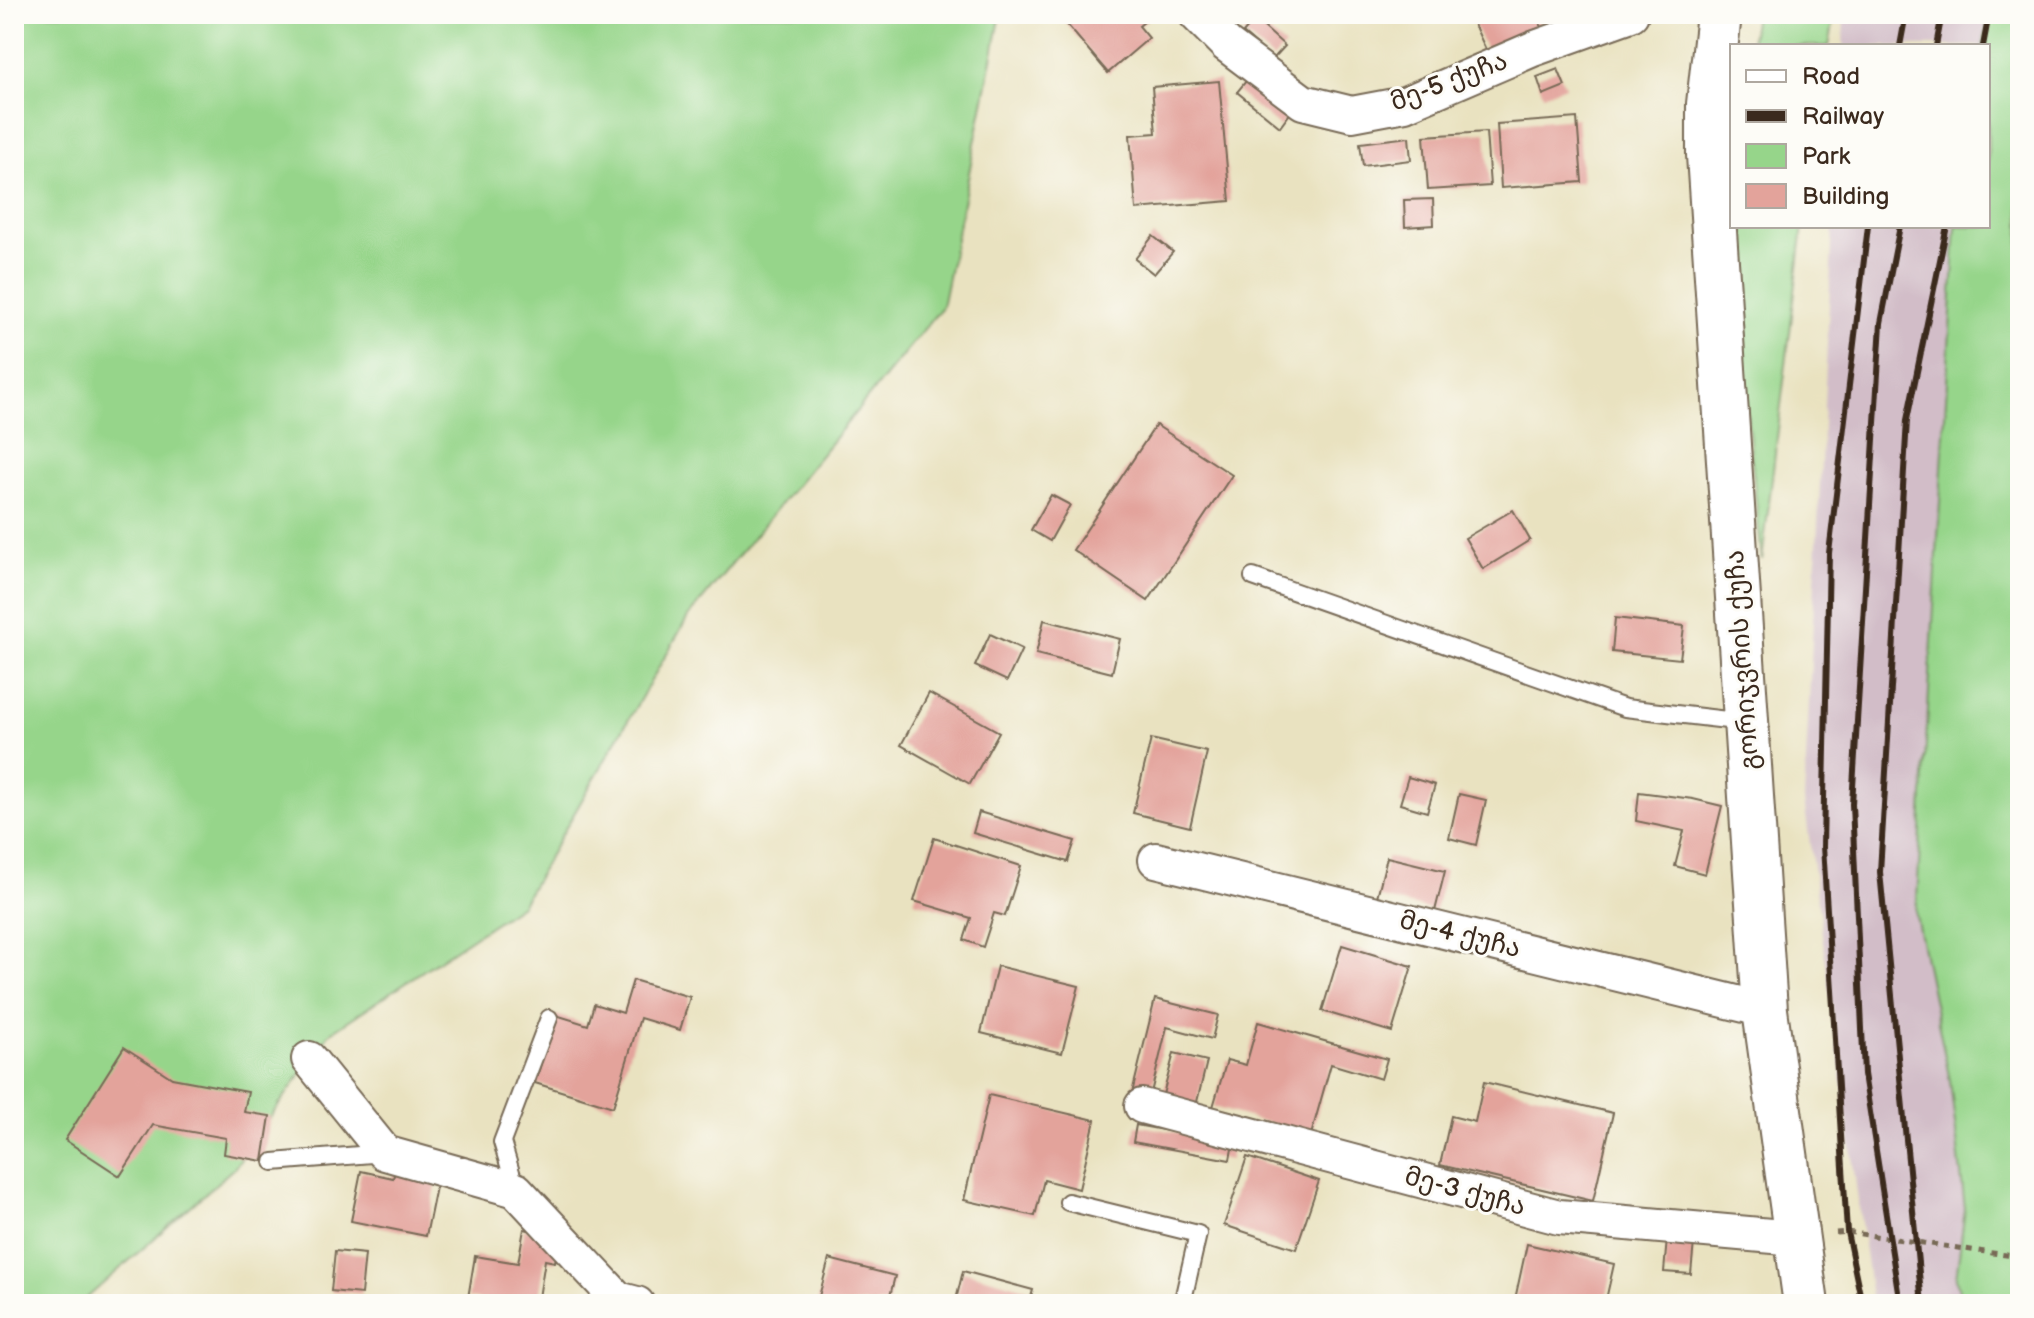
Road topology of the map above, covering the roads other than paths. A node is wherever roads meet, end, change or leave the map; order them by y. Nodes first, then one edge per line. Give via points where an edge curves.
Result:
1 (1196, 14) edge
2 (1631, 14) edge
3 (1719, 14) edge
4 (1253, 577) dead end
5 (1748, 723) junction
6 (1156, 860) dead end
7 (1765, 1010) junction
8 (549, 1018) dead end
9 (309, 1059) dead end
10 (1142, 1106) dead end
11 (385, 1153) junction
12 (273, 1162) dead end
13 (516, 1190) junction
14 (1068, 1202) dead end
15 (1795, 1238) junction
16 (618, 1302) edge
17 (1182, 1304) edge
18 (1806, 1304) edge

1 - 2 street, მე-5 ქუჩა via 1227,45 1303,102 1352,114 1405,104
3 - 5 main road, გორიჯვრის ქუჩა via 1709,155
4 - 5 lane via 1625,708
5 - 7 main road, გორიჯვრის ქუჩა
6 - 7 street, მე-4 ქუჩა
7 - 15 main road, გორიჯვრის ქუჩა
8 - 13 lane via 502,1142
9 - 11 street
10 - 15 street, მე-3 ქუჩა via 1559,1217
11 - 12 lane
11 - 13 street
13 - 16 street
14 - 17 lane via 1198,1234
15 - 18 main road, გორიჯვრის ქუჩა

